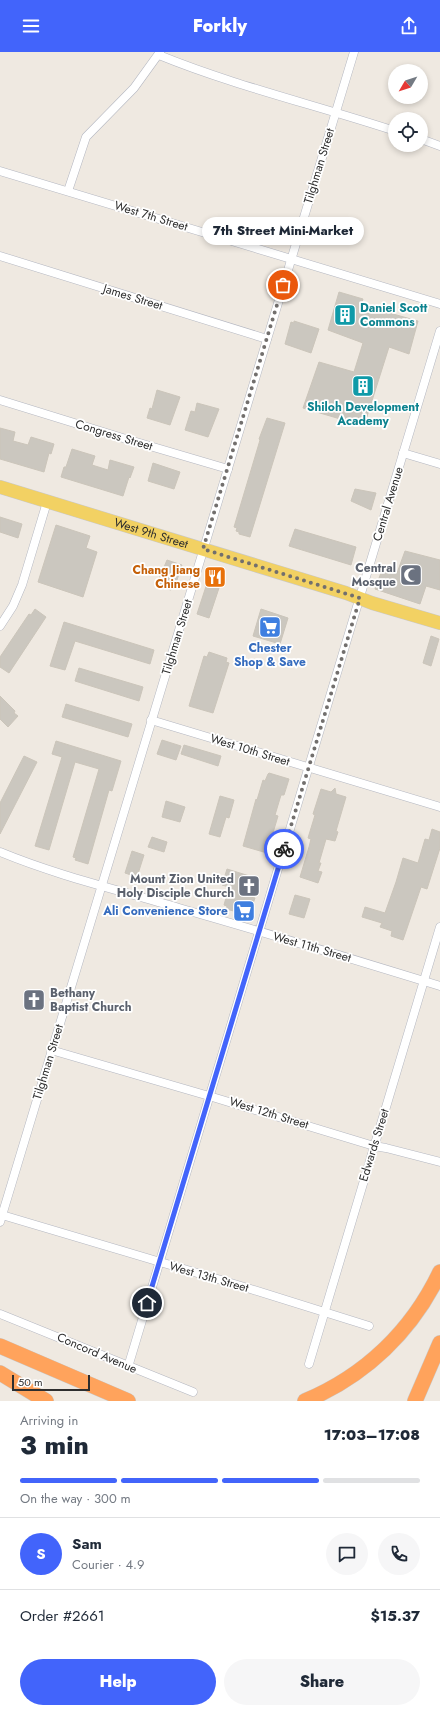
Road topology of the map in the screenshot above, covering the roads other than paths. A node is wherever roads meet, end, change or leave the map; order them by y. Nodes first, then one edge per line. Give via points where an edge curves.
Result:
1 (354, 52) edge
2 (159, 54) edge
3 (336, 112) junction
4 (388, 129) edge
5 (428, 142) edge
6 (440, 146) edge
7 (0, 170) edge
8 (68, 191) junction
9 (0, 256) edge
10 (291, 259) junction
11 (440, 304) edge
12 (440, 331) edge
13 (267, 339) junction
14 (0, 400) edge
15 (403, 453) junction
16 (440, 464) edge
17 (228, 469) junction
18 (0, 488) edge
19 (47, 502) junction
20 (203, 549) junction
21 (360, 598) junction
22 (440, 623) edge
23 (0, 626) edge
24 (151, 720) junction
25 (308, 768) junction
26 (440, 807) edge
27 (0, 852) edge
28 (101, 886) junction
29 (440, 927) edge
30 (259, 932) junction
31 (424, 981) junction
32 (440, 986) edge
33 (51, 1050) junction
34 (209, 1096) junction
35 (374, 1146) junction
36 (440, 1162) edge
37 (1, 1219) edge
38 (159, 1262) junction
39 (440, 1272) edge
40 (324, 1311) junction
41 (0, 1314) edge
42 (369, 1326) dead end
43 (440, 1343) edge
44 (0, 1346) edge
45 (309, 1364) dead end
46 (128, 1367) junction
47 (0, 1373) edge
48 (193, 1392) dead end
49 (46, 1401) edge
50 (128, 1401) edge
51 (305, 1401) edge
52 (415, 1401) edge

1 - 3 street, Tilghman Street
2 - 3 street via 196,70
2 - 8 street via 134,88 86,137
3 - 4 street
3 - 10 street, Tilghman Street
5 - 6 street
7 - 8 street, West 7th Street
8 - 10 street, West 7th Street
9 - 13 street, James Street
10 - 11 street, West 7th Street
10 - 13 street, Tilghman Street
12 - 15 street, Central Avenue
13 - 17 street, Tilghman Street
14 - 17 street, Congress Street
15 - 16 street
15 - 21 street, Central Avenue
17 - 20 street, Tilghman Street
18 - 19 main road, West 9th Street
19 - 20 main road, West 9th Street
19 - 23 street via 22,584 13,606
20 - 21 main road, West 9th Street
20 - 24 street, Tilghman Street
21 - 22 main road, West 9th Street
21 - 25 street, Central Avenue
24 - 25 street, West 10th Street
24 - 28 street, Tilghman Street
25 - 26 street, West 10th Street
25 - 30 street, Central Avenue
27 - 28 street, West 11th Street
28 - 30 street, West 11th Street
28 - 33 street, Tilghman Street
29 - 31 street, Edwards Street
30 - 31 street, West 11th Street
30 - 34 street, Central Avenue
31 - 32 street, West 11th Street
31 - 35 street, Edwards Street
33 - 34 street, West 12th Street
33 - 37 street, Tilghman Street
34 - 35 street, West 12th Street
34 - 38 street, Central Avenue
35 - 36 street, West 12th Street
35 - 40 street, Edwards Street
37 - 38 street, West 13th Street
38 - 40 street, West 13th Street
38 - 46 street, Central Avenue
39 - 51 highway via 407,1326 381,1354 352,1377
40 - 42 street, West 13th Street
40 - 45 street, Edwards Street
41 - 46 street, Concord Avenue
43 - 52 highway
44 - 50 highway
46 - 48 street, Concord Avenue
47 - 49 highway

